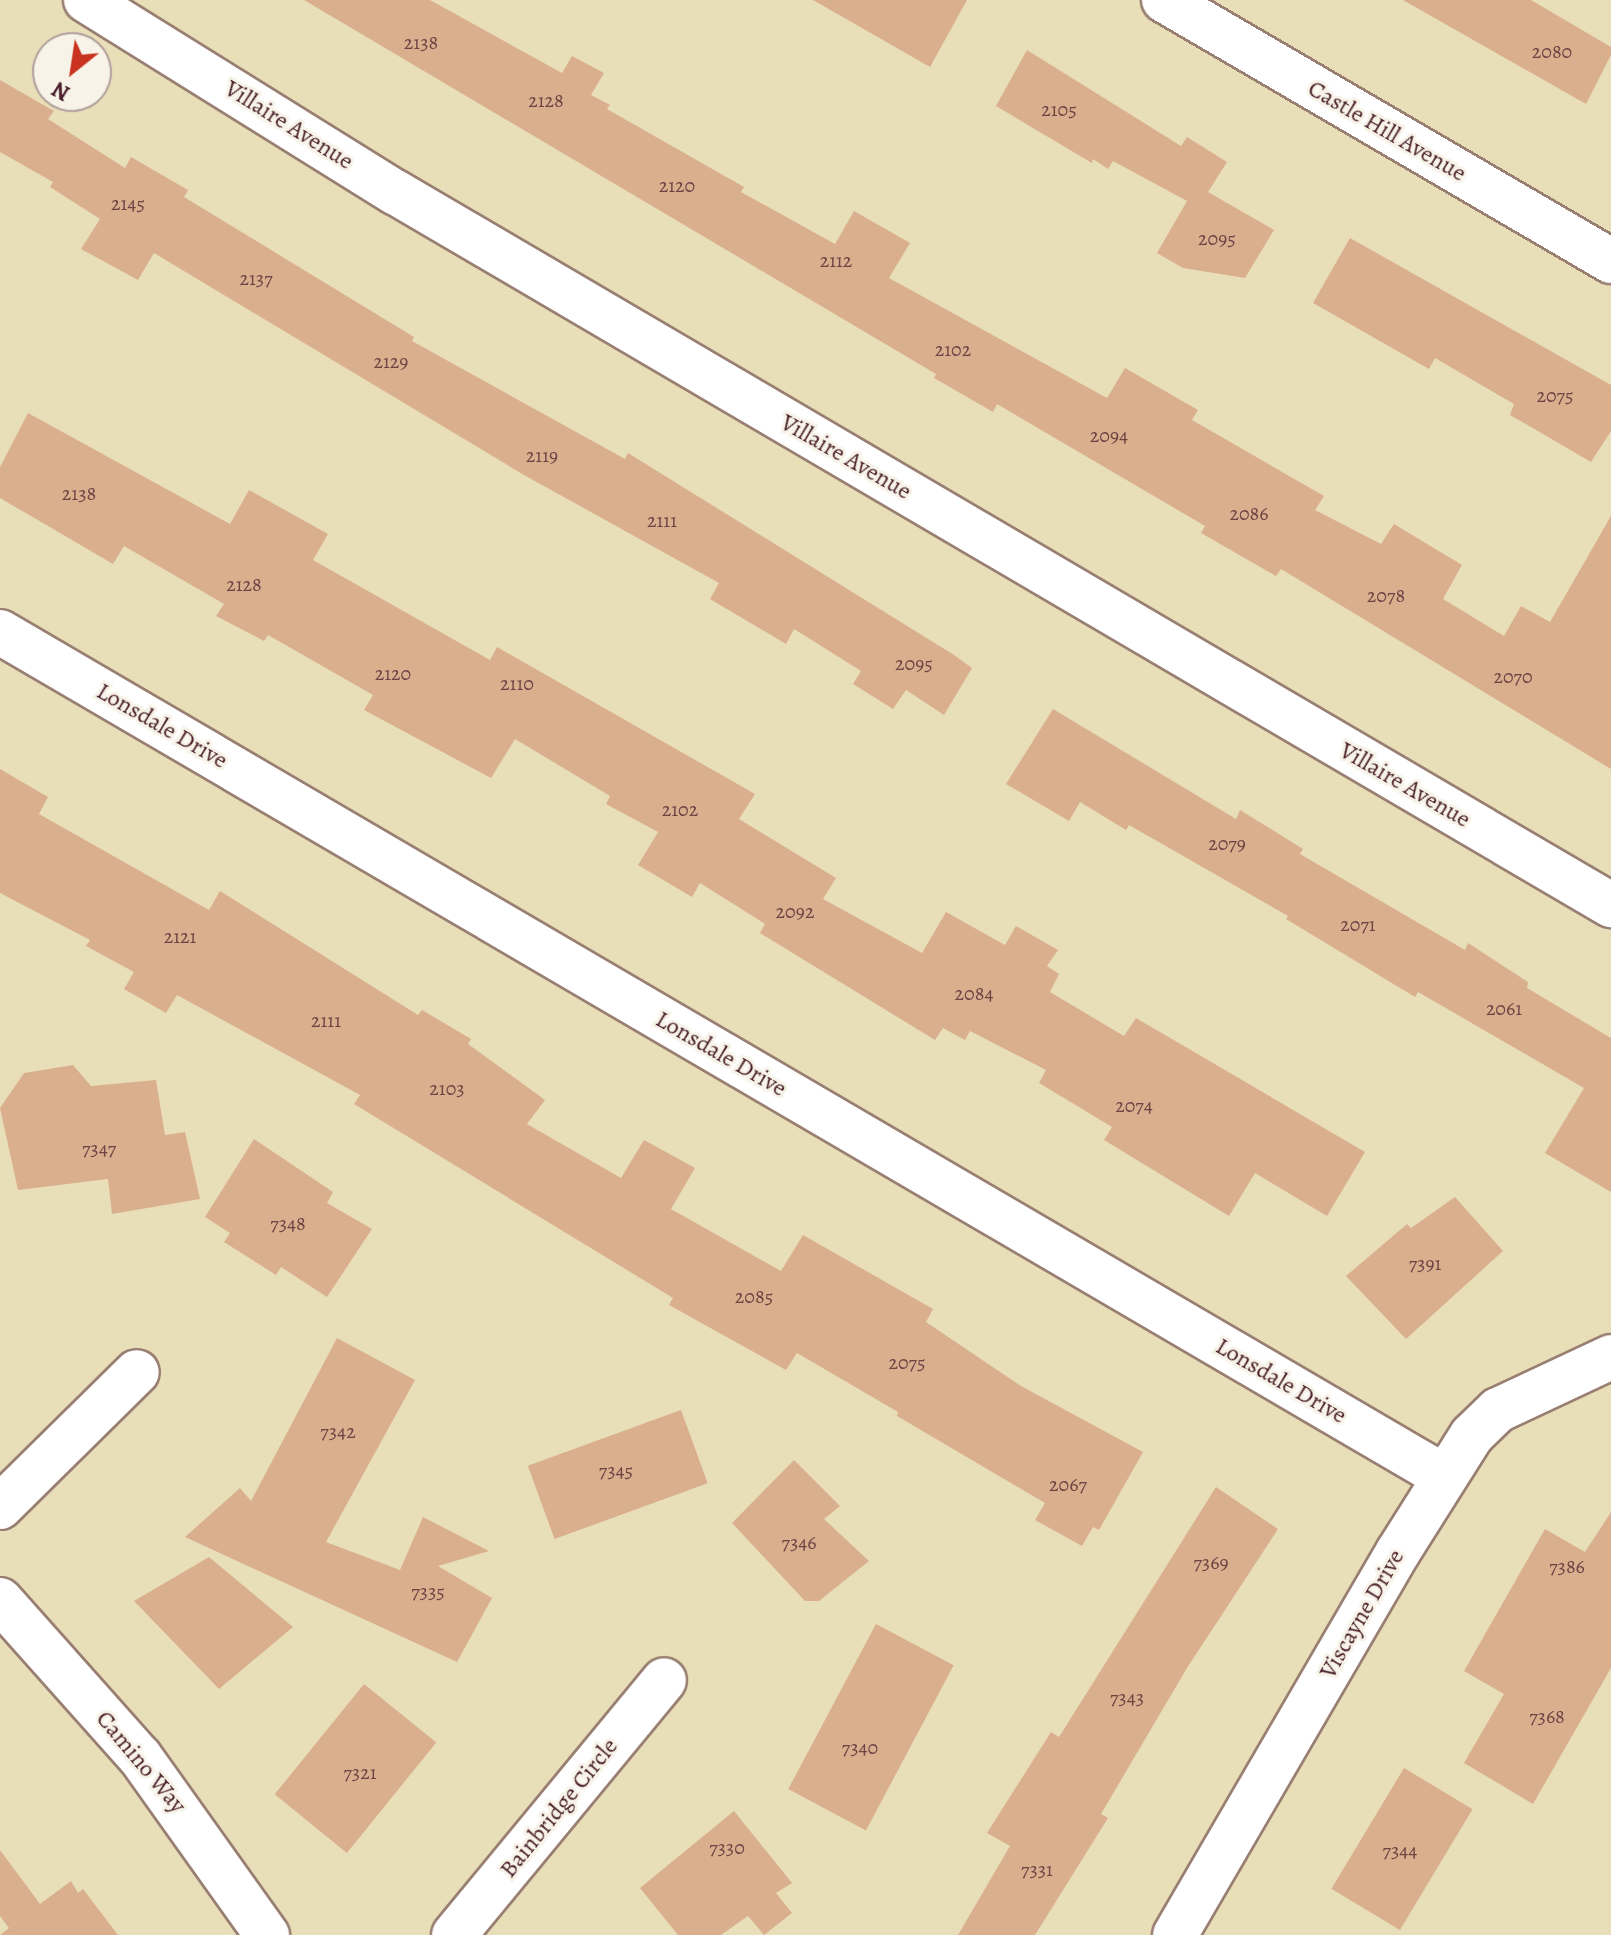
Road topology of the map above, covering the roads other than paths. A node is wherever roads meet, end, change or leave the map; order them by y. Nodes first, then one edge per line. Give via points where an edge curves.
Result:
1 (86, 0) edge
2 (1164, 0) edge
3 (1611, 261) edge
4 (0, 632) edge
5 (1611, 905) edge
6 (1611, 1357) edge
7 (137, 1372) dead end
8 (1443, 1476) junction
9 (0, 1507) edge
10 (0, 1600) edge
11 (664, 1680) dead end
12 (267, 1935) edge
13 (454, 1935) edge
14 (1175, 1935) edge

1 - 5 street, Villaire Avenue via 395,192
2 - 3 street, Castle Hill Avenue
4 - 8 street, Lonsdale Drive
6 - 8 street, Viscayne Drive via 1498,1410
7 - 9 street
8 - 14 street, Viscayne Drive
10 - 12 street, Camino Way via 140,1757
11 - 13 street, Bainbridge Circle

